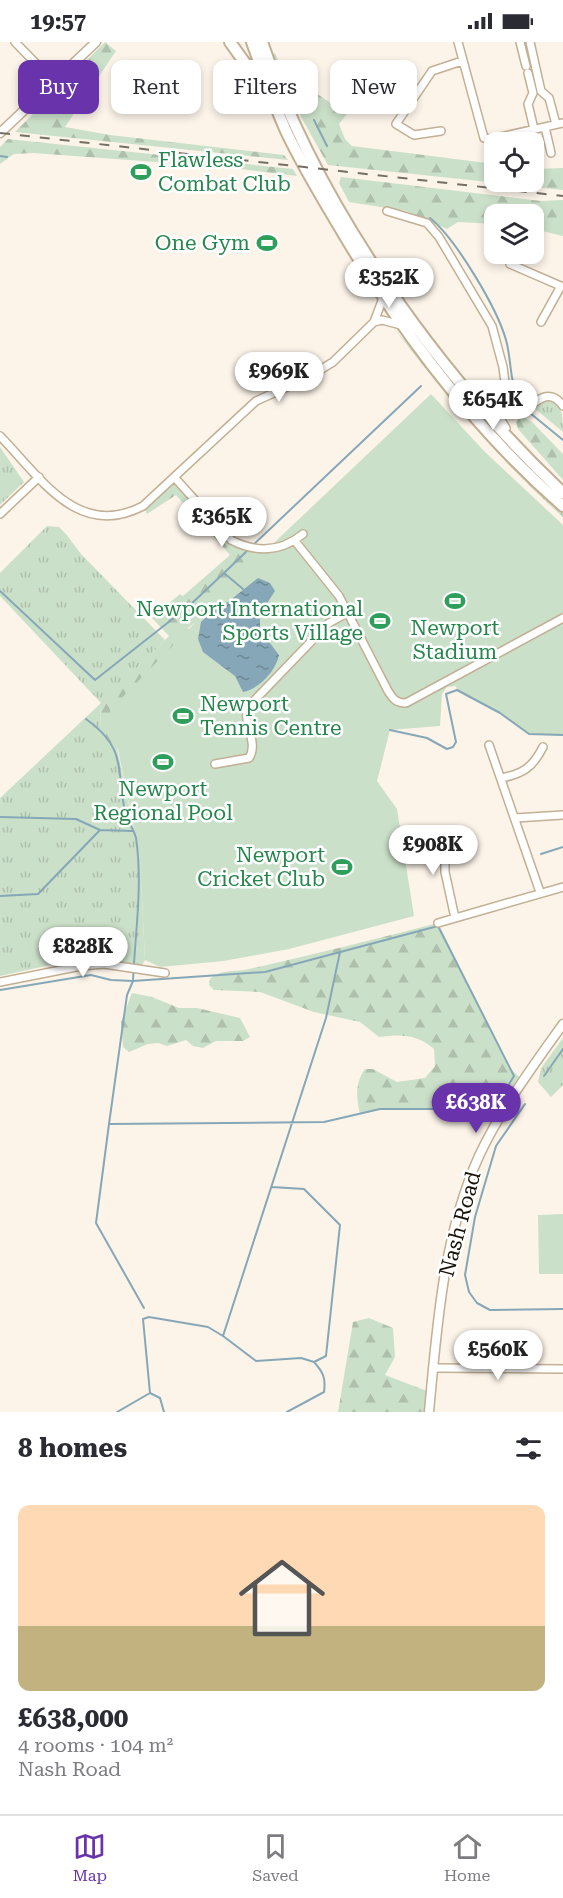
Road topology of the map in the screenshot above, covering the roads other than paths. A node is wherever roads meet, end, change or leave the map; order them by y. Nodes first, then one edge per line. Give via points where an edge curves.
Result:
1 (15, 42) edge
2 (96, 42) edge
3 (230, 42) edge
4 (252, 42) edge
5 (262, 42) edge
6 (458, 42) edge
7 (520, 42) edge
8 (530, 42) edge
9 (33, 60) edge
10 (77, 60) edge
11 (242, 60) edge
12 (259, 60) edge
13 (462, 61) junction
14 (20, 114) edge
15 (280, 114) edge
16 (559, 124) edge
17 (545, 127) junction
18 (534, 129) junction
19 (441, 131) dead end
20 (0, 133) edge
21 (551, 153) dead end
22 (387, 211) dead end
23 (510, 264) dead end
24 (562, 286) edge
25 (383, 298) junction
26 (374, 322) junction
27 (541, 322) dead end
28 (401, 325) junction
29 (449, 370) junction
30 (507, 398) junction
31 (498, 406) junction
32 (563, 406) edge
33 (0, 436) edge
34 (520, 451) junction
35 (39, 477) junction
36 (175, 478) junction
37 (563, 493) edge
38 (563, 506) edge
39 (0, 514) edge
40 (303, 534) dead end
41 (295, 541) junction
42 (347, 613) junction
43 (563, 618) edge
44 (489, 745) dead end
45 (543, 747) dead end
46 (215, 765) dead end
47 (501, 777) junction
48 (563, 815) edge
49 (515, 818) junction
50 (445, 831) dead end
51 (563, 887) edge
52 (540, 892) junction
53 (455, 918) junction
54 (438, 923) dead end
55 (165, 973) dead end
56 (0, 982) edge
57 (563, 1024) edge
58 (433, 1368) junction
59 (563, 1369) edge
60 (429, 1412) edge

1 - 9 street
2 - 10 street
3 - 11 main road
4 - 12 main road
5 - 29 main road via 296,129 341,209 382,277
6 - 13 street
7 - 18 street via 533,93 528,104
8 - 16 street via 541,91 549,98
13 - 18 street via 484,138
13 - 19 street via 432,71 396,124 414,135
14 - 20 street
15 - 25 main road via 316,187
16 - 17 street
17 - 18 street
17 - 21 street
22 - 30 street via 427,223 439,237 492,326
23 - 24 street
24 - 27 street
25 - 26 street
25 - 28 main road
26 - 28 street
26 - 36 street via 321,370 256,401
28 - 38 main road via 463,403
29 - 31 street via 484,405
29 - 34 main road
30 - 31 street
30 - 32 street via 518,412 546,396
31 - 34 street via 500,419
33 - 35 street
34 - 37 main road
35 - 36 street via 78,510 109,517 144,506
35 - 39 street
36 - 41 street via 231,540 270,549
40 - 41 street
41 - 42 street via 335,591
42 - 43 street via 394,701 400,703
42 - 46 street via 329,623 247,708 253,749 249,758
44 - 47 street
45 - 47 street via 526,771
47 - 49 street
48 - 49 street
49 - 52 street
50 - 53 street via 445,872
51 - 52 street
52 - 53 street
53 - 54 street
55 - 56 street via 104,964
57 - 58 street, Nash Road via 496,1123 468,1184 448,1257
58 - 59 street
58 - 60 street, Nash Road

